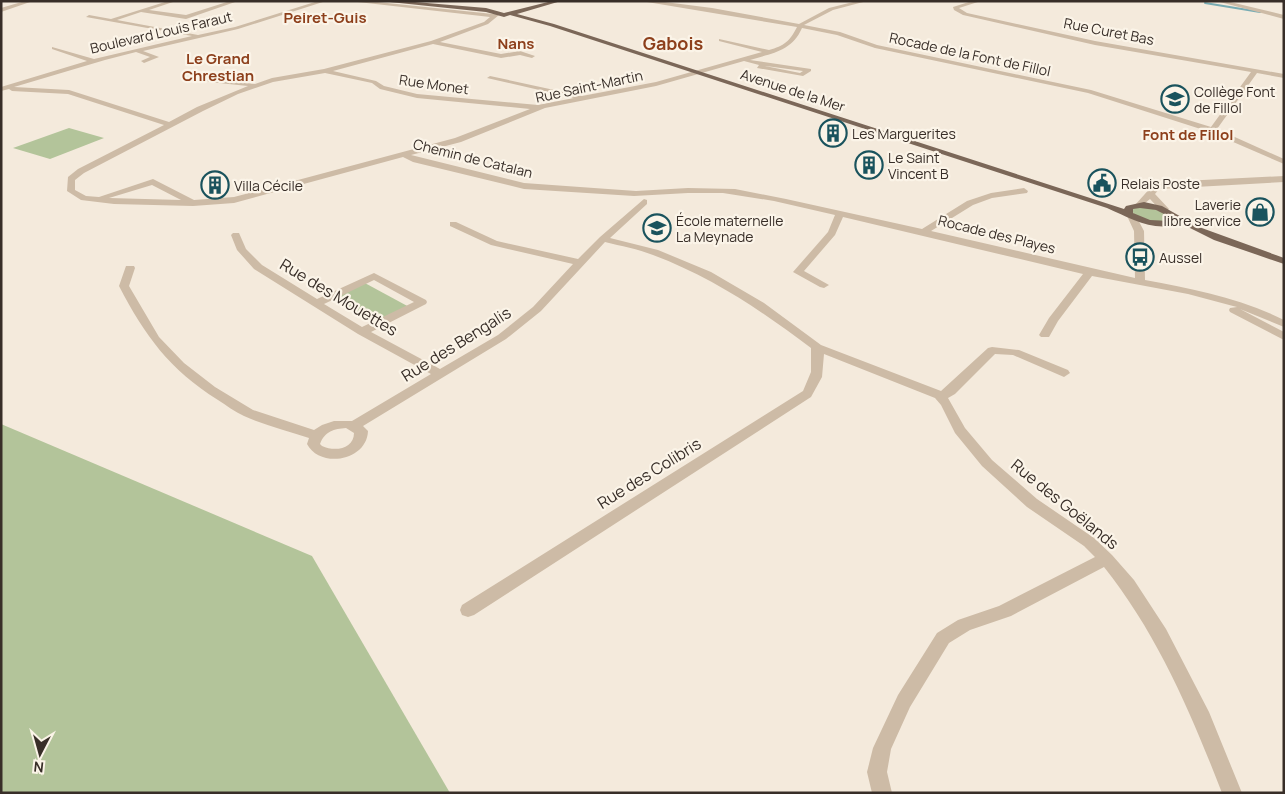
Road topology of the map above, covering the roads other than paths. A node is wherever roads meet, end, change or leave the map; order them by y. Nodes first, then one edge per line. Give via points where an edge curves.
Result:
1 (32, 1) edge
2 (174, 1) edge
3 (236, 1) edge
4 (324, 1) edge
5 (351, 1) edge
6 (382, 1) edge
7 (396, 1) edge
8 (464, 1) edge
9 (553, 1) edge
10 (560, 1) edge
11 (643, 1) edge
12 (865, 1) edge
13 (978, 1) edge
14 (1218, 1) edge
15 (1225, 1) edge
16 (498, 7) junction
17 (1, 10) edge
18 (142, 11) junction
19 (522, 11) junction
20 (494, 14) junction
21 (511, 14) junction
22 (89, 16) dead end
23 (1284, 16) edge
24 (110, 20) junction
25 (552, 25) junction
26 (801, 27) junction
27 (200, 36) junction
28 (721, 40) dead end
29 (433, 42) junction
30 (54, 48) dead end
31 (136, 50) junction
32 (769, 52) junction
33 (532, 56) dead end
34 (742, 60) junction
35 (94, 61) junction
36 (144, 61) dead end
37 (766, 63) junction
38 (324, 71) junction
39 (1255, 71) junction
40 (698, 73) junction
41 (1284, 76) edge
42 (490, 78) dead end
43 (208, 80) dead end
44 (256, 86) junction
45 (2, 89) edge
46 (581, 98) junction
47 (543, 106) junction
48 (171, 126) junction
49 (1213, 130) junction
50 (402, 154) junction
51 (1284, 162) edge
52 (1284, 179) edge
53 (1027, 180) junction
54 (675, 191) junction
55 (1024, 192) dead end
56 (1150, 194) junction
57 (633, 195) junction
58 (96, 200) junction
59 (646, 200) junction
60 (193, 203) junction
61 (1138, 205) junction
62 (1164, 209) junction
63 (840, 213) junction
64 (629, 214) junction
65 (1131, 215) junction
66 (1176, 218) junction
67 (453, 224) dead end
68 (1157, 225) junction
69 (925, 231) junction
70 (1139, 232) junction
71 (236, 234) dead end
72 (603, 239) junction
73 (1284, 261) edge
74 (581, 263) junction
75 (1284, 267) edge
76 (130, 268) dead end
77 (1090, 272) junction
78 (1140, 283) junction
79 (824, 285) dead end
80 (315, 304) junction
81 (1284, 324) edge
82 (362, 332) junction
83 (1045, 335) dead end
84 (1284, 337) edge
85 (817, 347) junction
86 (1064, 373) dead end
87 (439, 374) junction
88 (941, 397) junction
89 (354, 426) junction
90 (317, 436) junction
91 (1107, 559) junction
92 (468, 610) dead end
93 (882, 793) edge
94 (1232, 793) edge

1 - 17 street
2 - 18 street
3 - 18 street via 186,17
4 - 27 street, Boulevard Louis Faraut
5 - 20 street
6 - 20 main road
7 - 16 main road via 467,8
8 - 16 main road
9 - 19 main road via 516,6
10 - 19 main road
11 - 26 street, Rocade de la Font de Fillol
12 - 26 street via 823,12
13 - 39 street, Rue Curet Bas via 962,4 956,9 965,14 1095,42
14 - 23 street
15 - 23 street
16 - 20 main road
18 - 24 street
19 - 21 main road
19 - 25 main road
20 - 21 main road
20 - 29 street via 486,23
21 - 25 main road
22 - 24 street
24 - 27 street
25 - 40 main road, Avenue de la Mer
26 - 32 street, Rue Saint-Martin via 794,40
26 - 49 street, Rocade de la Font de Fillol via 1088,91
27 - 31 street, Boulevard Louis Faraut
28 - 32 street
29 - 33 street via 501,56 520,53
29 - 38 street
30 - 35 street
31 - 35 street, Boulevard Louis Faraut
31 - 36 street via 156,57
32 - 34 street, Rue Saint-Martin
34 - 37 street
34 - 40 street, Rue Saint-Martin
35 - 45 street, Boulevard Louis Faraut
37 - 37 street via 777,64 809,70 801,74 759,67
38 - 44 street via 280,78
38 - 47 street, Rue Monet via 417,96
39 - 41 street, Rue Curet Bas
39 - 49 street
40 - 46 street, Rue Saint-Martin
40 - 53 main road, Avenue de la Mer
42 - 46 street
43 - 44 street
44 - 48 street via 224,98
45 - 48 street via 69,92
46 - 47 street, Rue Saint-Martin
47 - 50 street, Rue Saint-Martin via 458,140
48 - 58 street, Chemin de Catalan via 70,179 71,191
49 - 51 street, Rocade de la Font de Fillol
50 - 57 street, Chemin de Catalan via 524,186
50 - 60 street, Chemin de Catalan via 234,200
52 - 56 street via 1163,185
53 - 61 main road, Avenue de la Mer
53 - 65 main road, Avenue de la Mer
54 - 57 street, Chemin de Catalan
54 - 59 street, Chemin de Catalan
54 - 63 street, Chemin de Catalan via 735,192
55 - 69 street, Rocade des Playes via 991,196 970,203
56 - 61 street
56 - 62 street
57 - 59 street
57 - 64 street
58 - 60 street, Chemin de Catalan
58 - 60 street via 154,182
59 - 64 street, Rue des Bengalis
61 - 62 main road, Avenue de la Mer
61 - 65 main road via 1129,208
62 - 66 main road
63 - 69 street, Chemin de Catalan
63 - 79 street via 832,233 798,272
64 - 72 street, Rue des Bengalis
65 - 68 main road, Avenue de la Mer
65 - 70 street
66 - 68 main road via 1173,223
66 - 73 main road via 1196,229
67 - 74 street via 522,251
68 - 70 street
68 - 75 main road via 1190,233
69 - 77 street, Rocade des Playes
70 - 78 street
71 - 80 street, Rue des Mouettes via 248,259
72 - 74 street, Rue des Bengalis
72 - 85 street via 656,252 716,279 760,305
74 - 87 street, Rue des Bengalis via 538,309 502,337
76 - 90 street via 124,286 155,339 180,366 248,413
77 - 78 street, Rocade des Playes
77 - 83 street
78 - 81 street, Rocade des Playes via 1221,298
78 - 84 street, Rocade des Playes via 1223,306
80 - 82 street, Rue des Mouettes
80 - 82 street via 374,276 422,302
82 - 87 street, Rue des Mouettes
85 - 88 street
85 - 92 street, Rue des Colibris via 818,372 807,394
86 - 88 street via 1016,352 992,350
87 - 89 street, Rue des Bengalis
88 - 91 street, Rue des Goëlands via 960,430 987,463 1018,492
89 - 90 street via 333,426
89 - 90 street via 360,431 361,439 353,448 338,454 317,450 314,446
91 - 93 street via 1005,611 964,625 943,638 904,701 882,748 877,772
91 - 94 street, Rue des Goëlands via 1140,601 1160,634 1206,727

